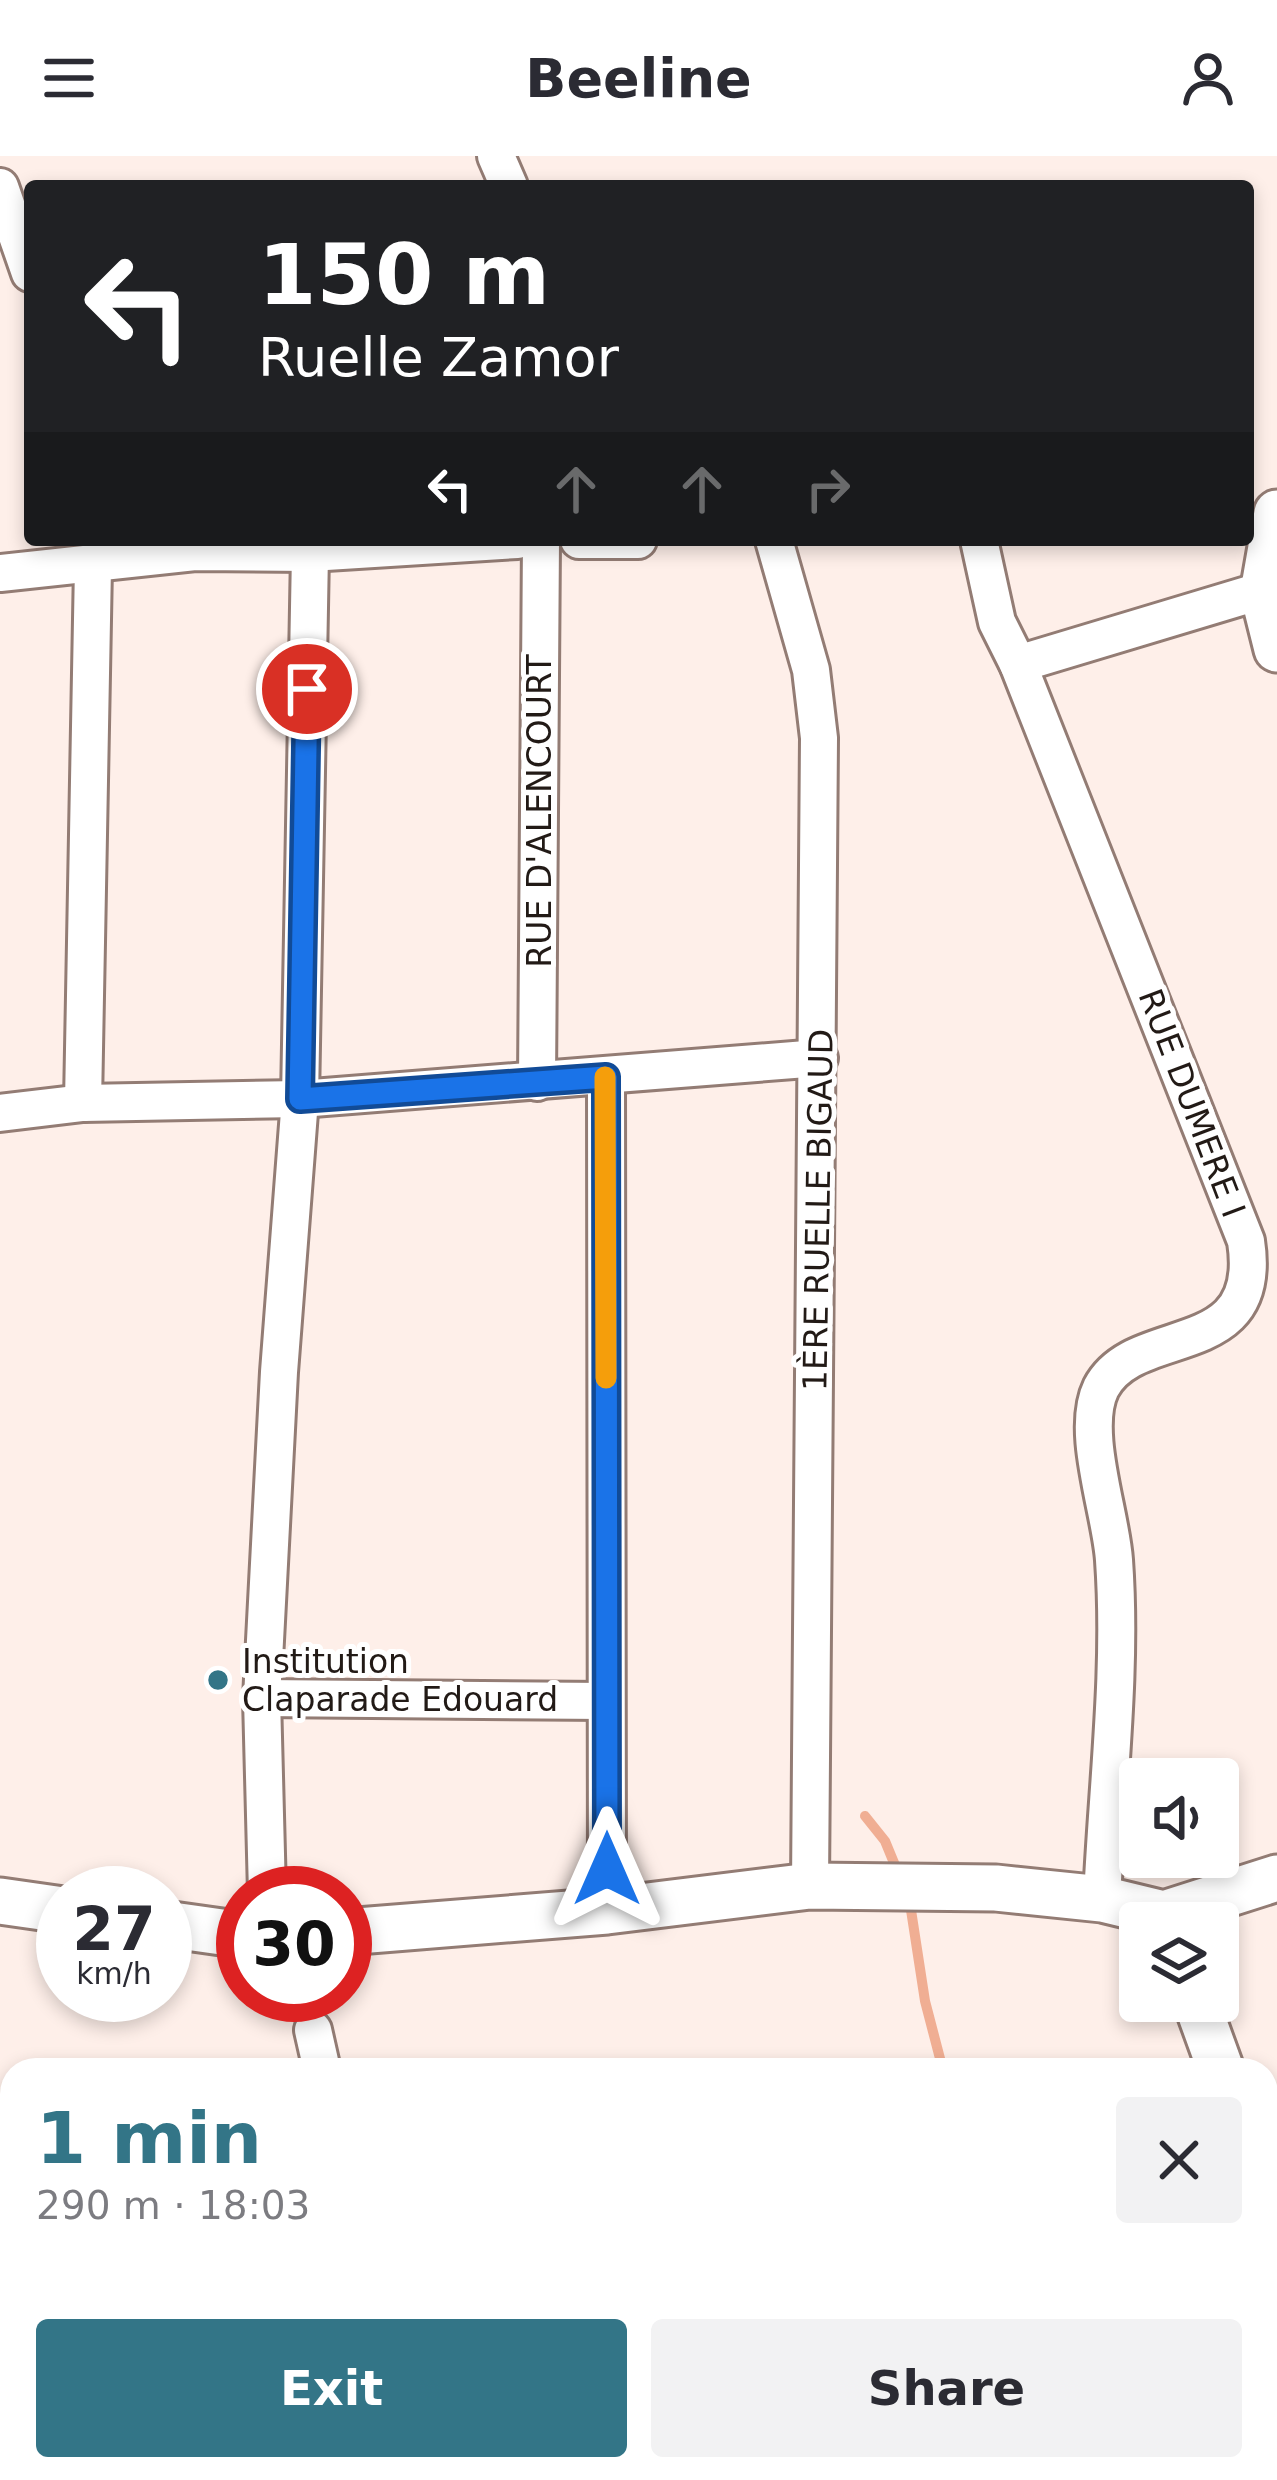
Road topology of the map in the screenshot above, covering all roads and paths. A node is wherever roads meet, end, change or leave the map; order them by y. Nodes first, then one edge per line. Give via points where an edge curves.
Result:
1 (0, 187) edge
2 (24, 256) edge
3 (1277, 513) edge
4 (191, 546) edge
5 (422, 546) edge
6 (541, 546) edge
7 (776, 546) edge
8 (981, 546) edge
9 (310, 553) junction
10 (92, 566) junction
11 (0, 573) edge
12 (1270, 590) edge
13 (1277, 649) edge
14 (1018, 664) junction
15 (819, 1058) junction
16 (606, 1077) junction
17 (537, 1082) junction
18 (300, 1099) junction
19 (83, 1103) junction
20 (0, 1113) edge
21 (262, 1698) junction
22 (606, 1701) junction
23 (266, 1866) edge
24 (1277, 1878) edge
25 (810, 1886) junction
26 (1102, 1899) junction
27 (0, 1901) edge
28 (1210, 1902) edge
29 (1119, 1904) edge
30 (36, 1906) edge
31 (607, 1911) junction
32 (372, 1930) edge
33 (1204, 2022) edge
34 (313, 2030) dead end
35 (319, 2058) edge
36 (1217, 2058) edge

1 - 2 street
3 - 12 street
4 - 9 street
4 - 10 street
5 - 9 street
6 - 17 street, RUE D'ALENCOURT
7 - 15 street, 1ÈRE RUELLE BIGAUD via 811,670 819,738
8 - 14 street, RUE DUMERE I via 997,622
9 - 18 street
10 - 11 street
10 - 19 street
12 - 13 street
12 - 14 street
14 - 26 street, RUE DUMERE I via 1246,1241 1251,1273 1216,1328 1128,1363 1102,1386 1094,1417 1115,1576
15 - 16 street
15 - 25 street, 1ÈRE RUELLE BIGAUD
16 - 17 street
16 - 22 street
17 - 18 street
18 - 19 street
18 - 21 street
19 - 20 street
21 - 22 street
21 - 23 street
22 - 31 street
24 - 28 street
25 - 26 street
25 - 31 street
26 - 29 street
27 - 30 street
31 - 32 street
33 - 36 street
34 - 35 street

